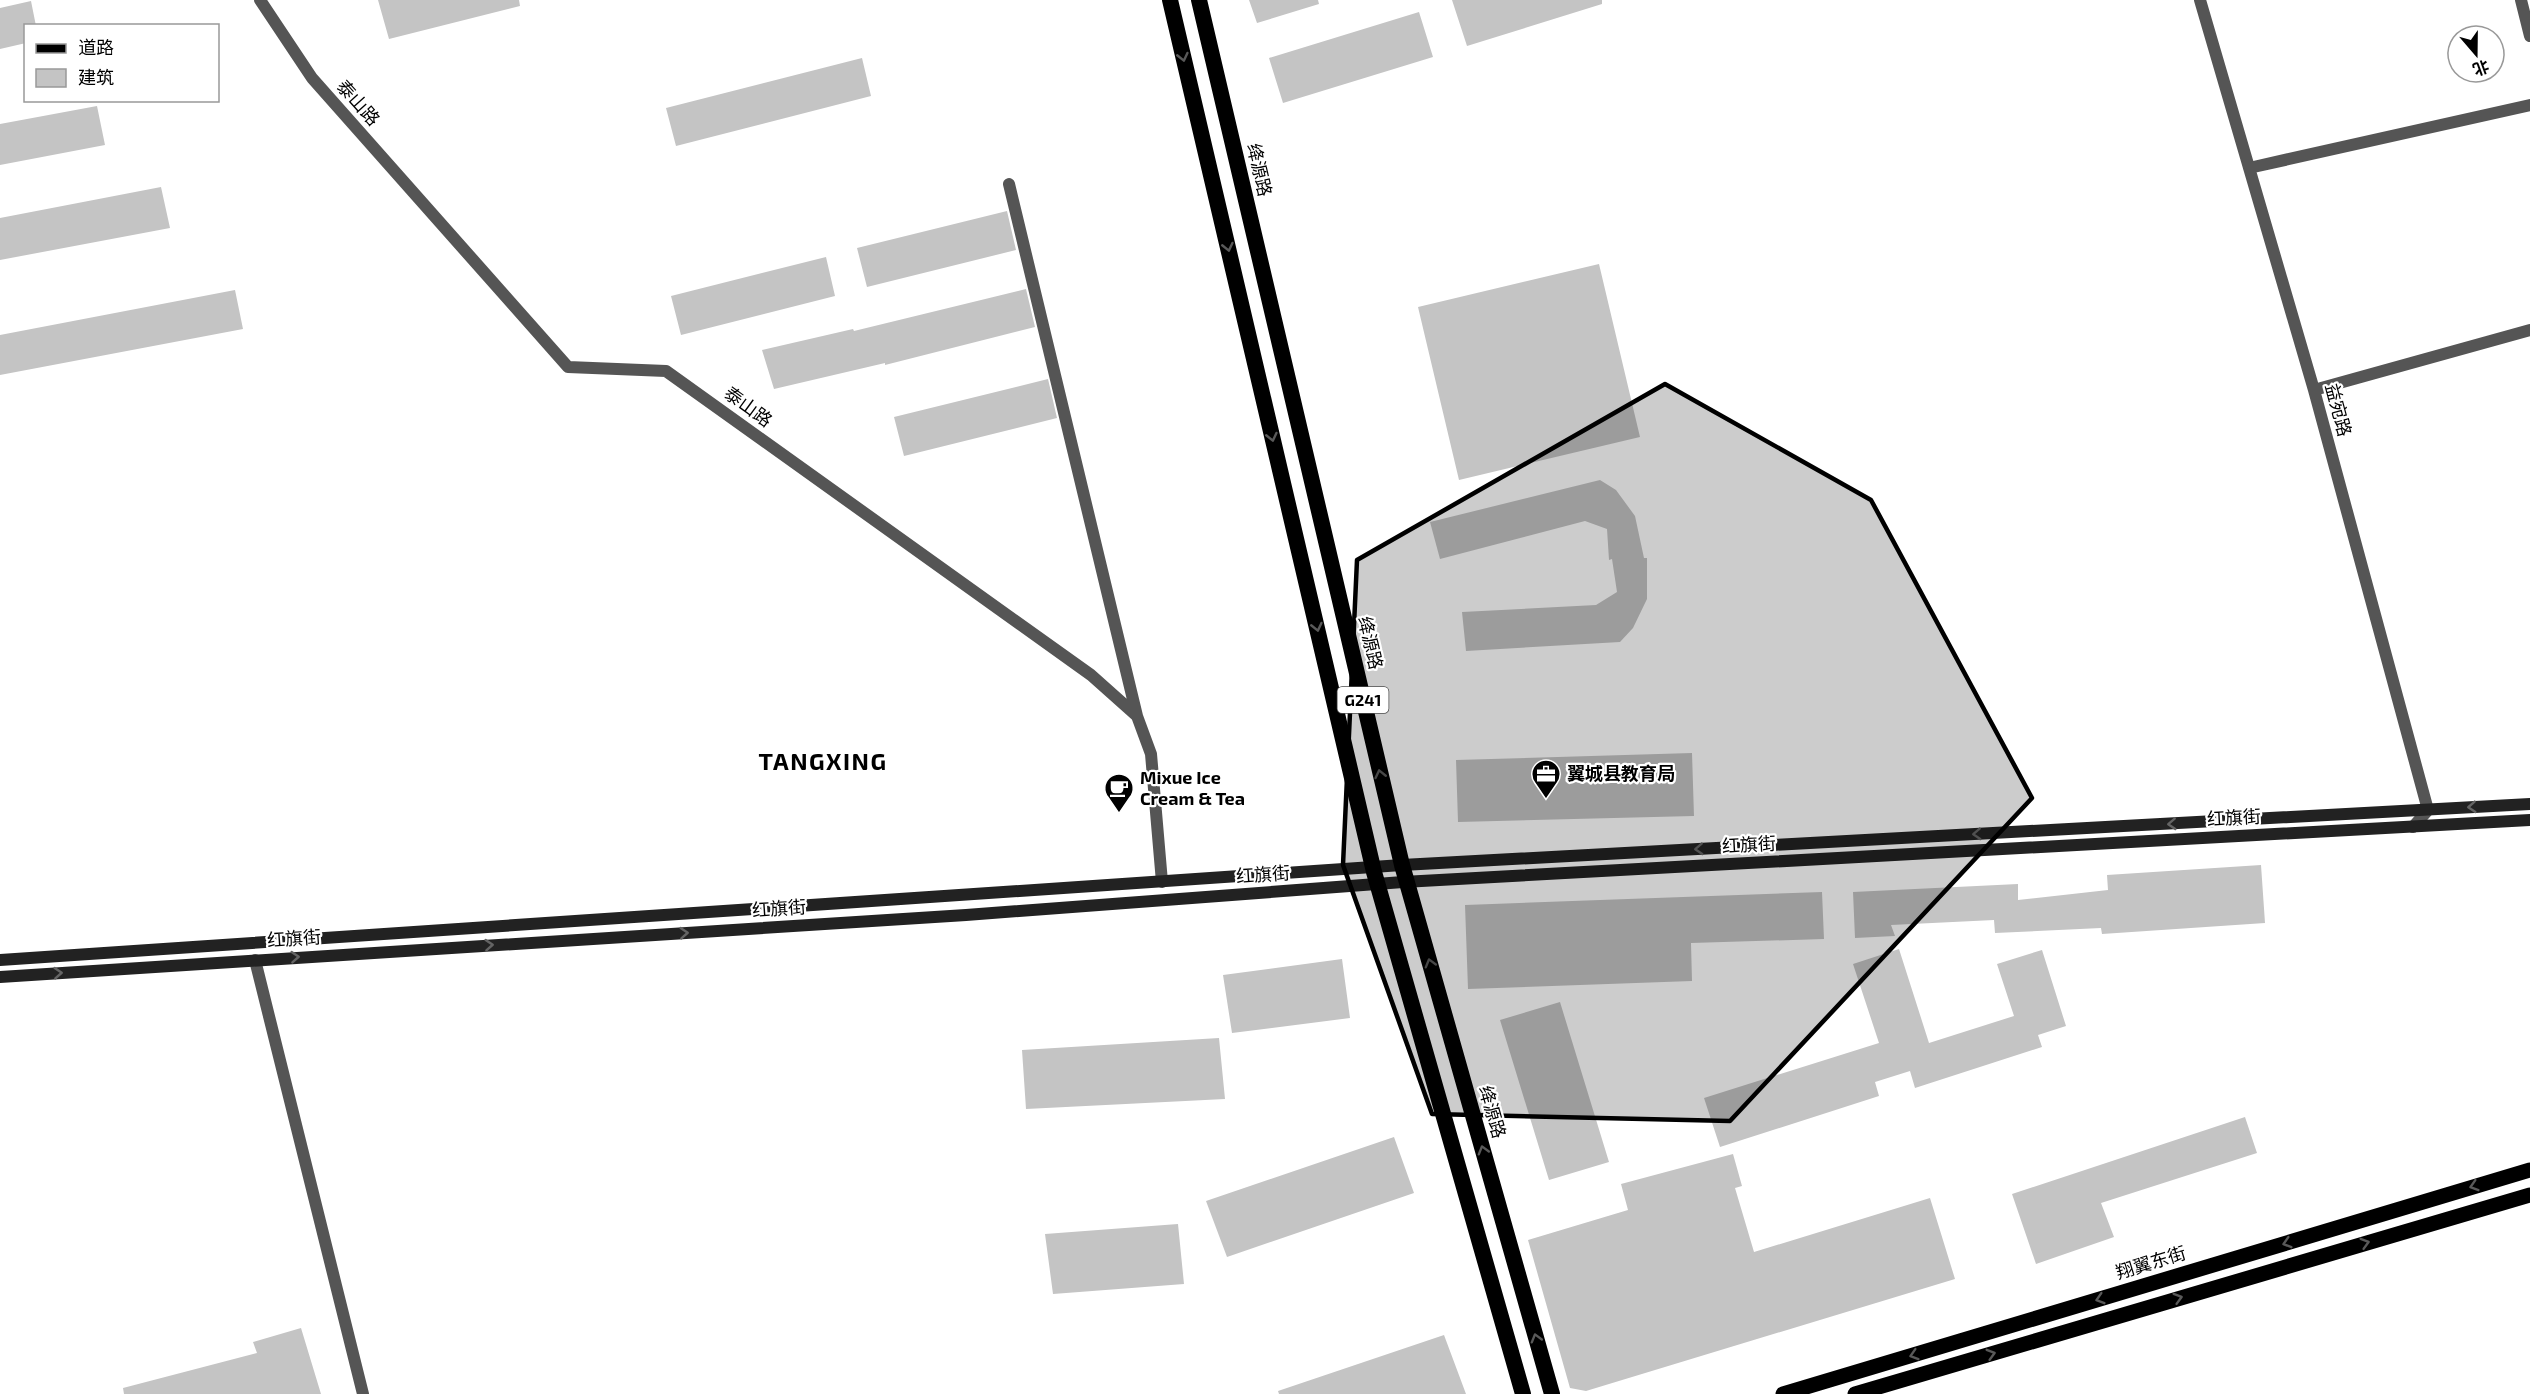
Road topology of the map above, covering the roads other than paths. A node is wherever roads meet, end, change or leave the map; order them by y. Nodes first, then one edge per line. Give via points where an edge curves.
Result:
1 (260, 0) edge
2 (1170, 0) edge
3 (1199, 0) edge
4 (2200, 0) edge
5 (2521, 0) edge
6 (2530, 36) edge
7 (2530, 105) edge
8 (2249, 168) junction
9 (1009, 184) dead end
10 (2530, 330) edge
11 (2314, 390) junction
12 (1137, 716) junction
13 (2530, 804) edge
14 (2428, 810) junction
15 (2530, 820) edge
16 (2414, 827) junction
17 (1402, 865) junction
18 (1373, 868) junction
19 (1162, 882) junction
20 (1407, 882) junction
21 (1378, 884) junction
22 (0, 960) edge
23 (255, 960) junction
24 (0, 977) edge
25 (2530, 1170) edge
26 (2530, 1195) edge
27 (363, 1394) edge
28 (1523, 1394) edge
29 (1552, 1394) edge
30 (1783, 1394) edge
31 (1855, 1394) edge

1 - 12 street, 泰山路 via 312,78 568,367 666,370 1091,675
2 -> 18 highway, G241
17 -> 3 highway, 绛源路 / G241
4 - 8 street, 益宛路
5 - 6 street
7 - 8 street
8 - 11 street, 益宛路
9 - 12 street
10 - 11 street
11 - 14 street, 益宛路
12 - 19 street, 泰山路 via 1151,754
13 -> 14 main road, 红旗街
14 - 16 street
14 -> 17 main road, 红旗街
15 - 16 main road, 红旗街
16 - 20 main road, 红旗街
17 - 18 main road, 红旗街
17 - 20 highway, 绛源路 / G241
18 - 19 main road, 红旗街
18 - 21 highway, G241
19 - 22 main road, 红旗街
20 - 21 main road, 红旗街
29 -> 20 highway, 绛源路 / G241
23 -> 21 main road, 红旗街 via 966,915
21 - 28 highway, G241
24 -> 23 main road, 红旗街
23 - 27 street
25 -> 30 main road, 翔翼东街
31 -> 26 main road

